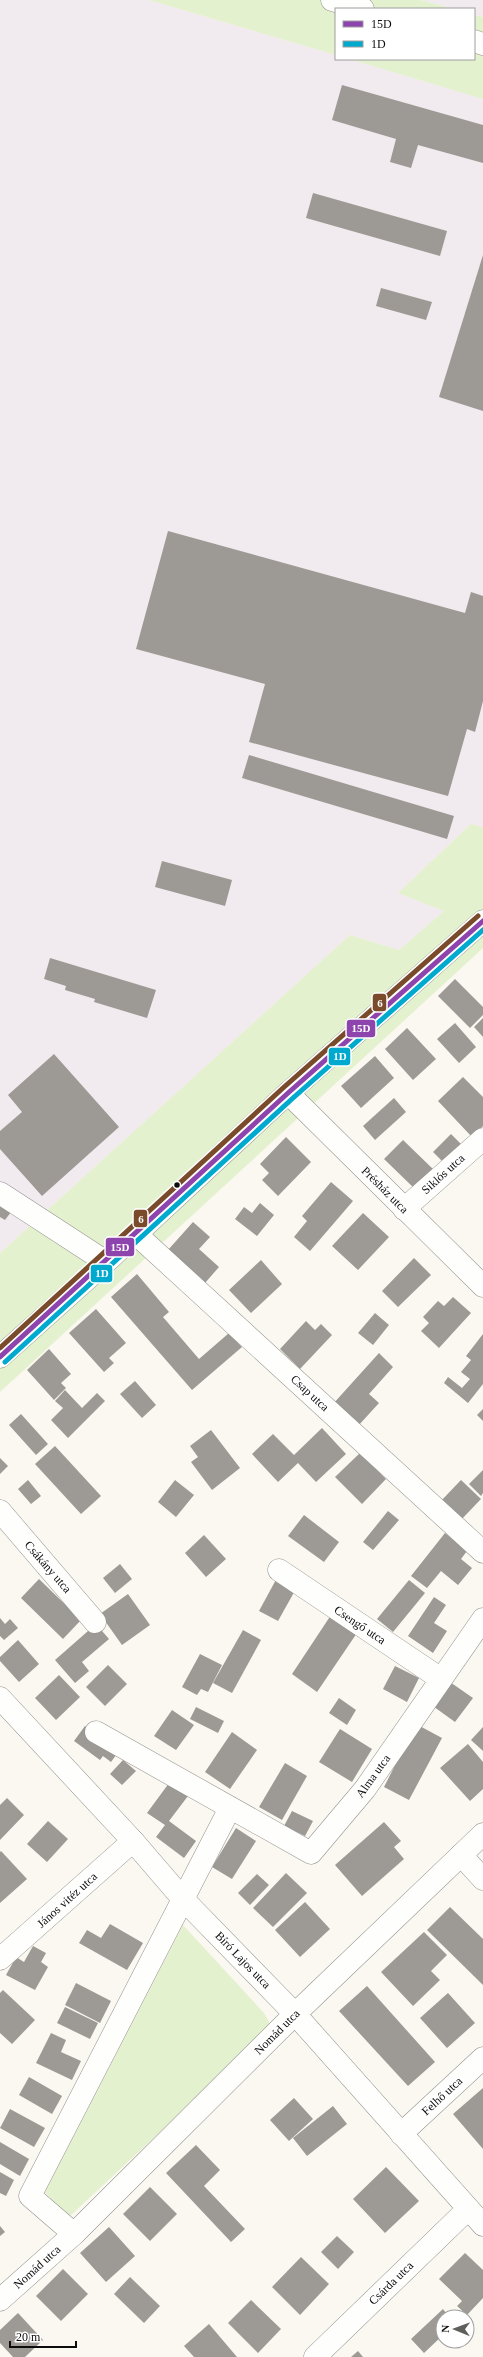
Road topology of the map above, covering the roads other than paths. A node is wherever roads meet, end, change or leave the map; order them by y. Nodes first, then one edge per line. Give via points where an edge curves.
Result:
1 (332, 0) edge
2 (360, 8) edge
3 (483, 921) edge
4 (288, 1093) junction
5 (483, 1139) edge
6 (0, 1193) edge
7 (404, 1210) junction
8 (136, 1234) junction
9 (106, 1262) junction
10 (483, 1286) edge
11 (0, 1357) edge
12 (0, 1511) edge
13 (483, 1552) edge
14 (279, 1570) dead end
15 (95, 1622) dead end
16 (479, 1633) edge
17 (441, 1679) junction
18 (0, 1698) edge
19 (96, 1732) dead end
20 (230, 1808) junction
21 (483, 1834) edge
22 (133, 1841) junction
23 (461, 1855) junction
24 (483, 1879) edge
25 (182, 1898) junction
26 (0, 1959) edge
27 (295, 2014) junction
28 (483, 2058) edge
29 (401, 2134) junction
30 (468, 2209) junction
31 (483, 2225) edge
32 (74, 2234) junction
33 (0, 2300) edge
34 (315, 2357) edge

1 - 2 street
3 - 4 street
4 - 7 street, Présház utca
4 - 8 street
5 - 7 street, Siklós utca
6 - 9 street
7 - 10 street, Présház utca
8 - 9 street
8 - 13 street, Csap utca
9 - 11 street
12 - 15 street, Csákány utca
14 - 17 street, Csengő utca
16 - 17 street, Alma utca
17 - 20 street, Alma utca via 365,1789 311,1853
18 - 22 street, Bíró Lajos utca
19 - 20 street, Alma utca
20 - 25 street
21 - 23 street, Nomád utca
22 - 25 street, Bíró Lajos utca
22 - 26 street, János vitéz utca
23 - 24 street
23 - 27 street, Nomád utca
25 - 27 street, Bíró Lajos utca
25 - 32 street via 30,2196
27 - 29 street, Bíró Lajos utca
27 - 32 street, Nomád utca
28 - 29 street, Felhő utca
29 - 30 street, Bíró Lajos utca
30 - 31 street, Bíró Lajos utca
30 - 34 street, Csárda utca
32 - 33 street, Nomád utca

